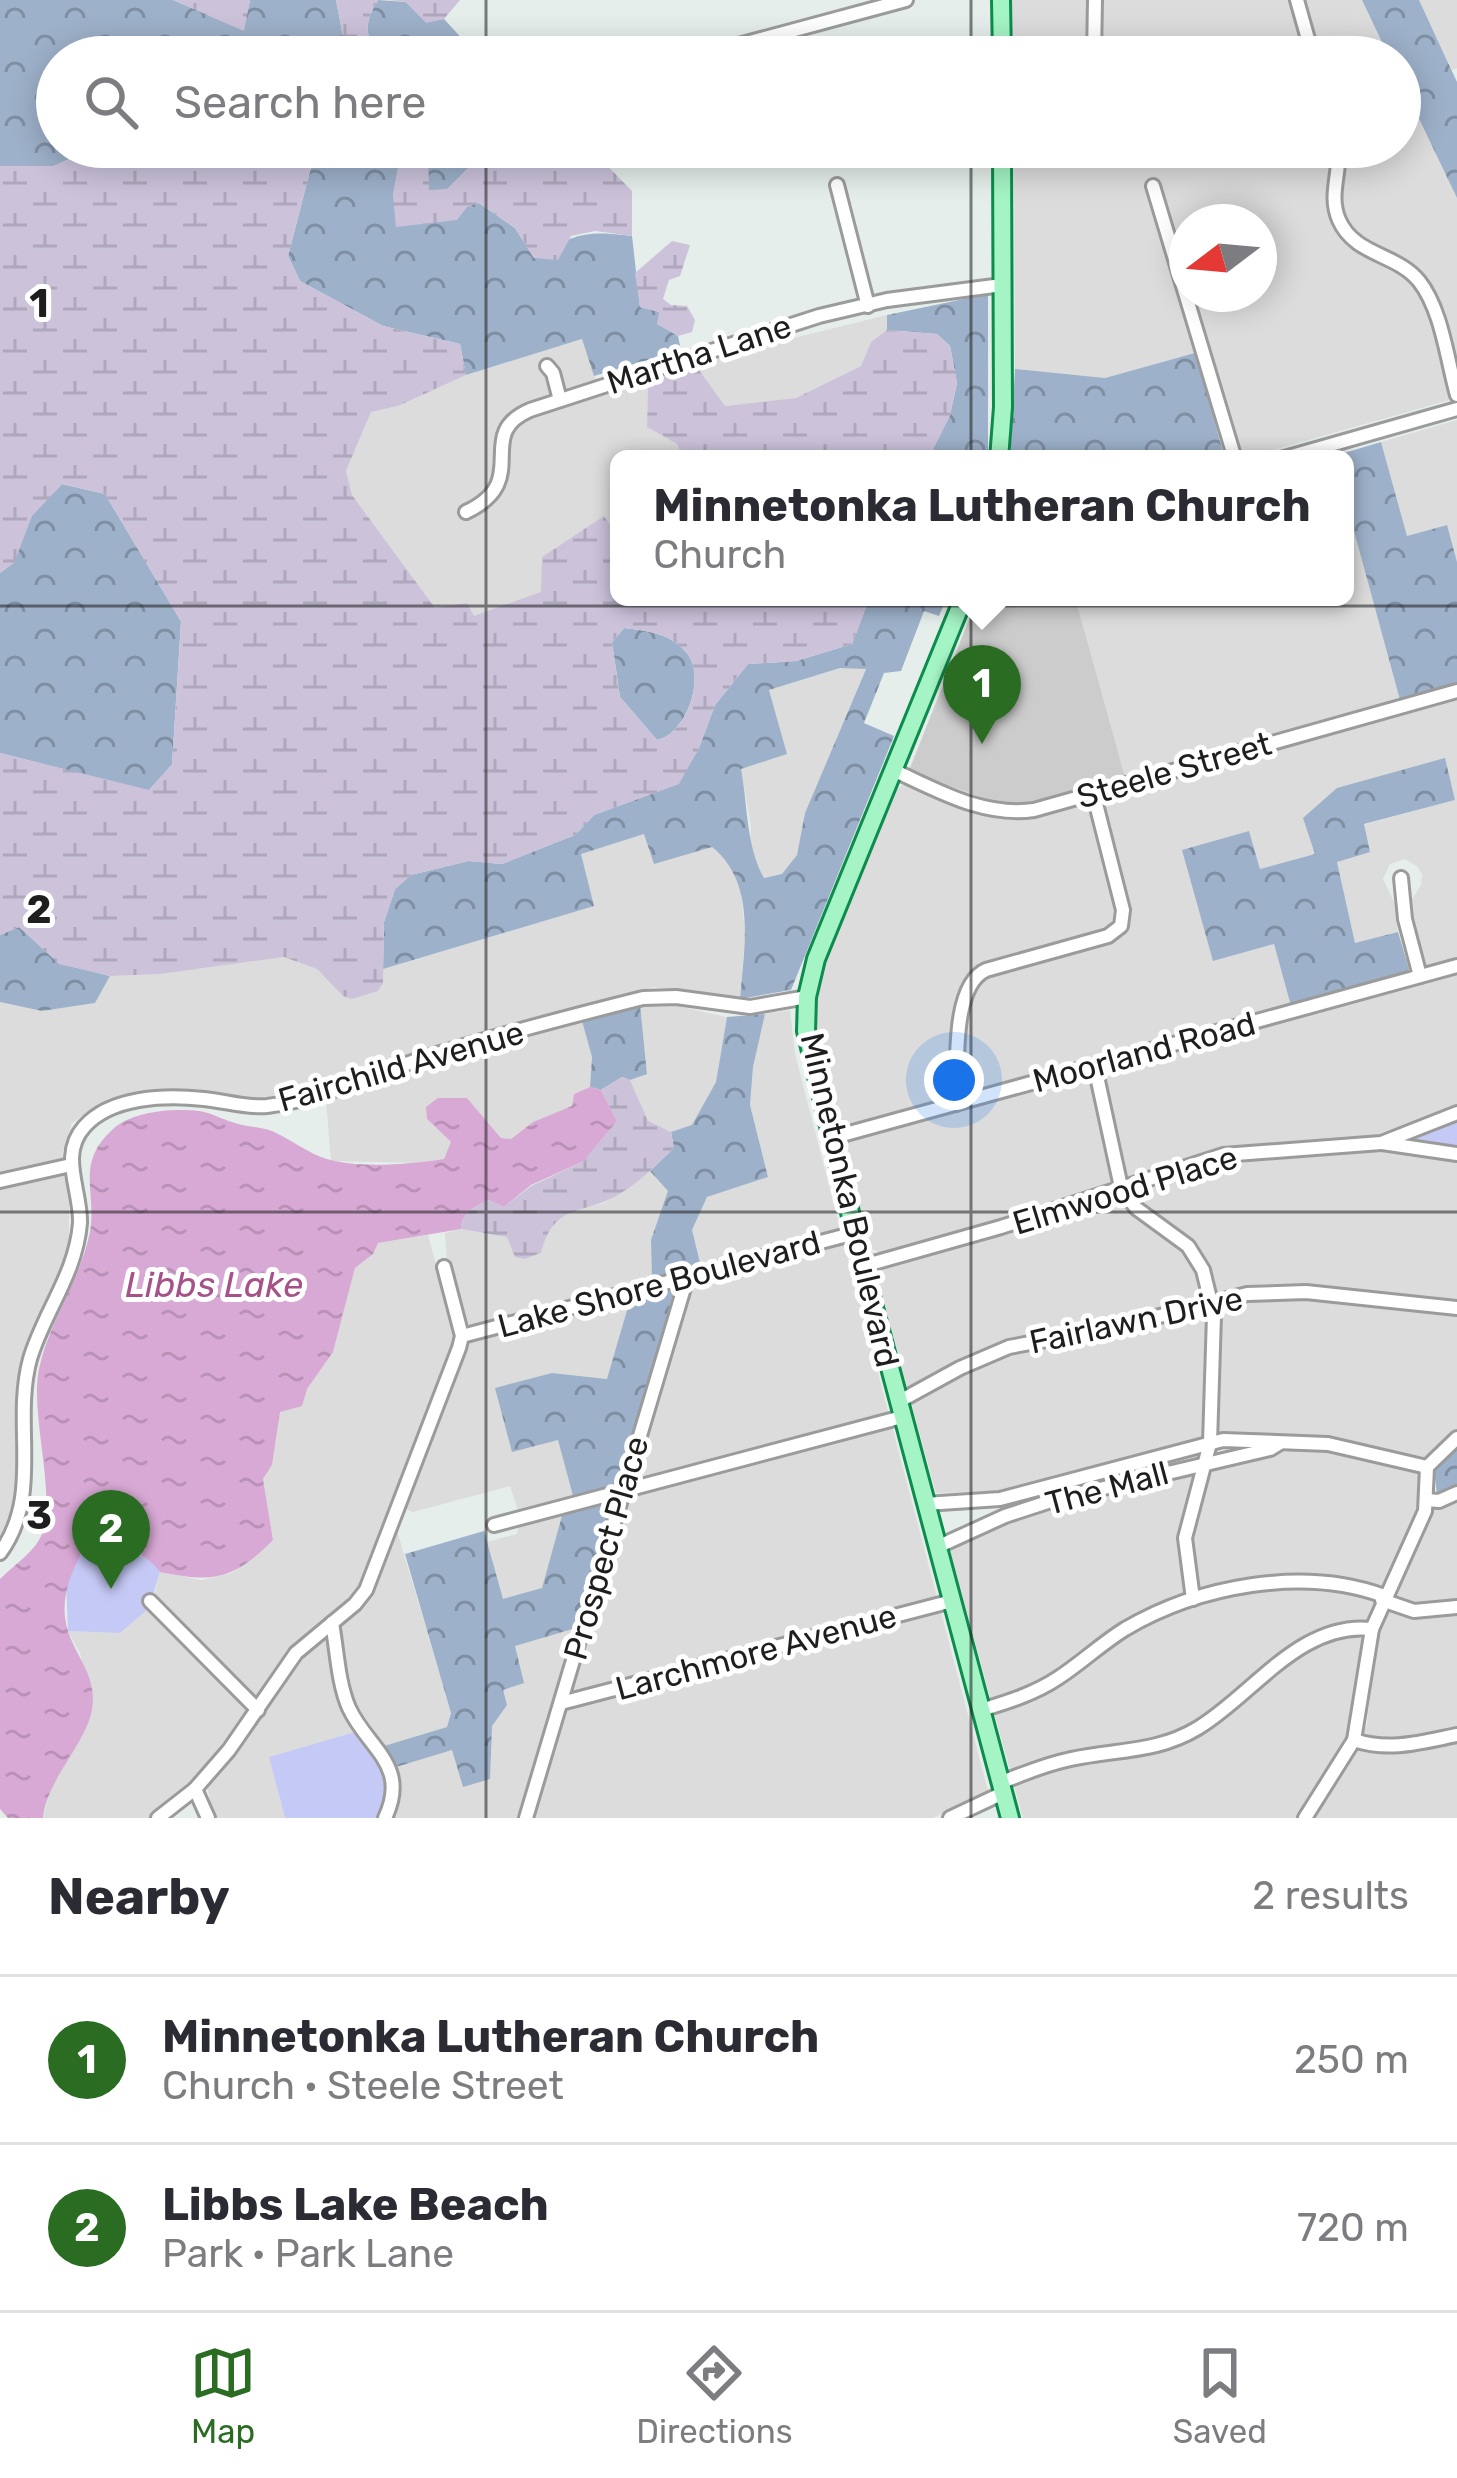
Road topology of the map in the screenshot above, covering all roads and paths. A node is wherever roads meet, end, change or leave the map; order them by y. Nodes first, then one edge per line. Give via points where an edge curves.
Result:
1 (906, 0) edge
2 (1001, 0) edge
3 (1095, 0) edge
4 (1297, 0) edge
5 (772, 36) edge
6 (1002, 36) edge
7 (1094, 36) edge
8 (1307, 36) edge
9 (1002, 168) edge
10 (1336, 168) edge
11 (837, 185) dead end
12 (1153, 186) dead end
13 (1003, 285) junction
14 (868, 306) junction
15 (547, 366) dead end
16 (1457, 395) edge
17 (560, 400) junction
18 (1457, 409) edge
19 (999, 450) edge
20 (1232, 450) edge
21 (1313, 450) edge
22 (466, 512) dead end
23 (960, 606) edge
24 (1457, 691) edge
25 (893, 770) junction
26 (1093, 793) junction
27 (1401, 878) dead end
28 (1457, 966) edge
29 (1420, 976) junction
30 (807, 998) junction
31 (1095, 1066) junction
32 (956, 1104) junction
33 (1457, 1113) edge
34 (831, 1138) junction
35 (1381, 1143) junction
36 (1457, 1154) edge
37 (70, 1165) junction
38 (0, 1181) edge
39 (1121, 1187) junction
40 (855, 1232) junction
41 (863, 1265) junction
42 (444, 1267) dead end
43 (687, 1278) junction
44 (1212, 1303) junction
45 (1457, 1308) edge
46 (462, 1336) junction
47 (900, 1409) junction
48 (1457, 1438) edge
49 (1281, 1442) junction
50 (1210, 1443) junction
51 (1204, 1463) junction
52 (1426, 1467) junction
53 (622, 1490) junction
54 (1457, 1493) edge
55 (1427, 1500) junction
56 (925, 1504) junction
57 (494, 1525) dead end
58 (937, 1547) junction
59 (0, 1553) edge
60 (1383, 1598) junction
61 (1193, 1599) junction
62 (150, 1601) dead end
63 (952, 1601) junction
64 (1457, 1607) edge
65 (332, 1623) junction
66 (1372, 1628) junction
67 (561, 1703) junction
68 (258, 1710) junction
69 (981, 1710) junction
70 (1457, 1735) edge
71 (1354, 1740) junction
72 (1002, 1788) junction
73 (195, 1789) junction
74 (158, 1818) edge
75 (208, 1818) edge
76 (385, 1818) edge
77 (526, 1818) edge
78 (950, 1818) edge
79 (1010, 1818) edge
80 (1305, 1818) edge

1 - 5 street
2 - 6 main road
3 - 7 street
4 - 8 street
9 - 13 main road
10 - 16 street via 1339,219 1356,244 1418,280
11 - 14 street
12 - 20 street
13 - 14 street, Martha Lane
13 - 19 main road
14 - 17 street, Martha Lane
15 - 17 street
17 - 22 street, Martha Lane via 509,423 501,482 488,502
18 - 21 street
23 - 25 main road, Minnetonka Boulevard
24 - 26 street, Steele Street
25 - 26 street, Steele Street via 1008,813
25 - 30 main road, Minnetonka Boulevard
26 - 32 street via 1121,926 969,981
27 - 29 street
28 - 29 street, Moorland Road
29 - 31 street, Moorland Road
30 - 34 main road, Minnetonka Boulevard via 806,1031
30 - 37 street, Fairchild Avenue via 750,1006 643,998 285,1103 127,1104 82,1129
31 - 32 street, Moorland Road
31 - 39 street
32 - 34 street, Moorland Road
33 - 35 street, Elmwood Place
34 - 40 main road, Minnetonka Boulevard
35 - 36 street
35 - 39 street, Elmwood Place via 1223,1155
37 - 38 street
37 - 59 street via 80,1206 77,1242 31,1357 24,1496
39 - 41 street, Elmwood Place
39 - 44 street via 1188,1246
40 - 41 main road, Minnetonka Boulevard
40 - 43 street, Lake Shore Boulevard
41 - 47 main road, Minnetonka Boulevard
42 - 46 street, Lake Shore Boulevard
43 - 46 street, Lake Shore Boulevard
43 - 53 street, Prospect Place
44 - 45 street, Fairlawn Drive via 1306,1292
44 - 47 street, Fairlawn Drive via 1009,1347 960,1367
44 - 50 street
46 - 65 street, Lake Shore Boulevard via 366,1590
47 - 53 street, Fairlawn Drive
47 - 56 main road, Minnetonka Boulevard
48 - 52 street
49 - 50 street, The Mall
49 - 51 street, The Mall
49 - 52 street, The Mall via 1357,1449
50 - 51 street
50 - 56 street, The Mall via 1000,1499
51 - 58 street, The Mall via 1057,1499
51 - 61 street via 1185,1538
52 - 55 street
53 - 57 street, Fairlawn Drive
53 - 67 street, Prospect Place
54 - 55 street
55 - 60 street
56 - 58 main road, Minnetonka Boulevard
58 - 63 main road, Minnetonka Boulevard
60 - 61 street via 1297,1583
60 - 64 street via 1414,1611
60 - 66 street
61 - 69 street via 1128,1628 1043,1687
62 - 68 street
63 - 67 street, Larchmore Avenue
63 - 69 main road, Minnetonka Boulevard
65 - 68 street, Lake Shore Boulevard via 296,1653
65 - 76 street via 350,1712 389,1765 393,1797
66 - 71 street
66 - 72 street via 1340,1631 1287,1656 1174,1740 1075,1758
67 - 77 street, Prospect Place
68 - 73 street, Lake Shore Boulevard
69 - 72 main road, Minnetonka Boulevard
70 - 71 street via 1382,1747
71 - 80 street
72 - 78 street
72 - 79 main road, Minnetonka Boulevard
73 - 74 street, Lake Shore Boulevard
73 - 75 street

